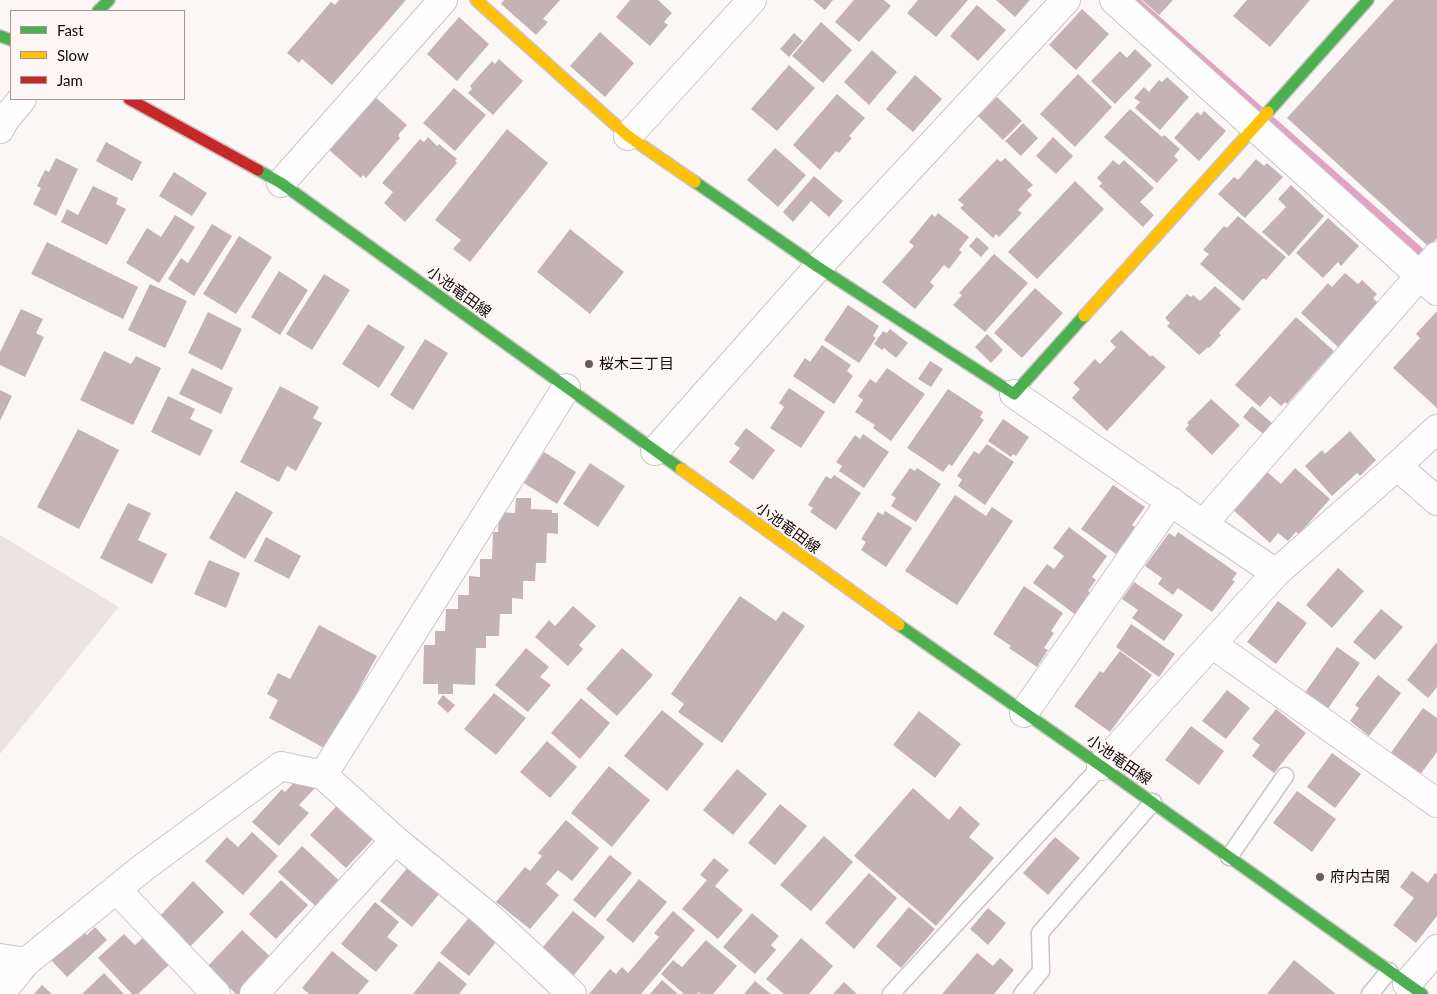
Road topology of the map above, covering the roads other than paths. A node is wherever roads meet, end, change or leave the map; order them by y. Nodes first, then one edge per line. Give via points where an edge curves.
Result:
1 (108, 0) edge
2 (443, 0) edge
3 (476, 0) edge
4 (752, 0) edge
5 (1066, 0) edge
6 (1114, 0) edge
7 (1368, 0) edge
8 (99, 10) edge
9 (21, 100) edge
10 (131, 100) edge
11 (1255, 125) junction
12 (0, 129) edge
13 (628, 136) junction
14 (281, 183) junction
15 (818, 267) junction
16 (1431, 274) edge
17 (566, 388) junction
18 (1014, 394) junction
19 (1437, 429) edge
20 (655, 451) junction
21 (1397, 466) junction
22 (1171, 501) junction
23 (1437, 501) edge
24 (1203, 524) junction
25 (1276, 573) junction
26 (1212, 644) junction
27 (1024, 713) junction
28 (1101, 766) junction
29 (323, 775) junction
30 (1285, 776) dead end
31 (1153, 802) junction
32 (1437, 803) edge
33 (395, 840) junction
34 (1229, 857) junction
35 (116, 889) junction
36 (1437, 949) edge
37 (13, 960) edge
38 (1406, 983) edge
39 (0, 994) edge
40 (216, 994) edge
41 (254, 994) edge
42 (572, 994) edge
43 (891, 994) edge
44 (1022, 994) edge
45 (1370, 994) edge

1 - 8 main road
2 - 14 street
3 - 13 main road
4 - 13 street
5 - 15 street
6 - 11 street
7 - 11 main road
9 - 12 street
10 - 14 main road, 小池竜田線
11 - 16 street
11 - 18 main road
13 - 15 main road
14 - 17 main road, 小池竜田線
15 - 18 main road
15 - 20 street
16 - 24 street
17 - 20 main road, 小池竜田線
17 - 29 street
18 - 22 street
19 - 21 street
20 - 27 main road, 小池竜田線
21 - 23 street
21 - 25 street
22 - 24 street
22 - 27 street
24 - 25 street
25 - 26 street
26 - 28 street
26 - 32 street
27 - 28 main road, 小池竜田線
28 - 31 main road, 小池竜田線
28 - 43 lane
29 - 33 street
29 - 35 street via 281,766
30 - 34 lane
31 - 34 main road, 小池竜田線
31 - 44 lane via 1040,933 1041,971
33 - 41 street
33 - 42 street via 487,915
34 - 38 main road, 小池竜田線
35 - 37 street
35 - 40 street
36 - 38 street
37 - 39 street
38 - 45 lane

